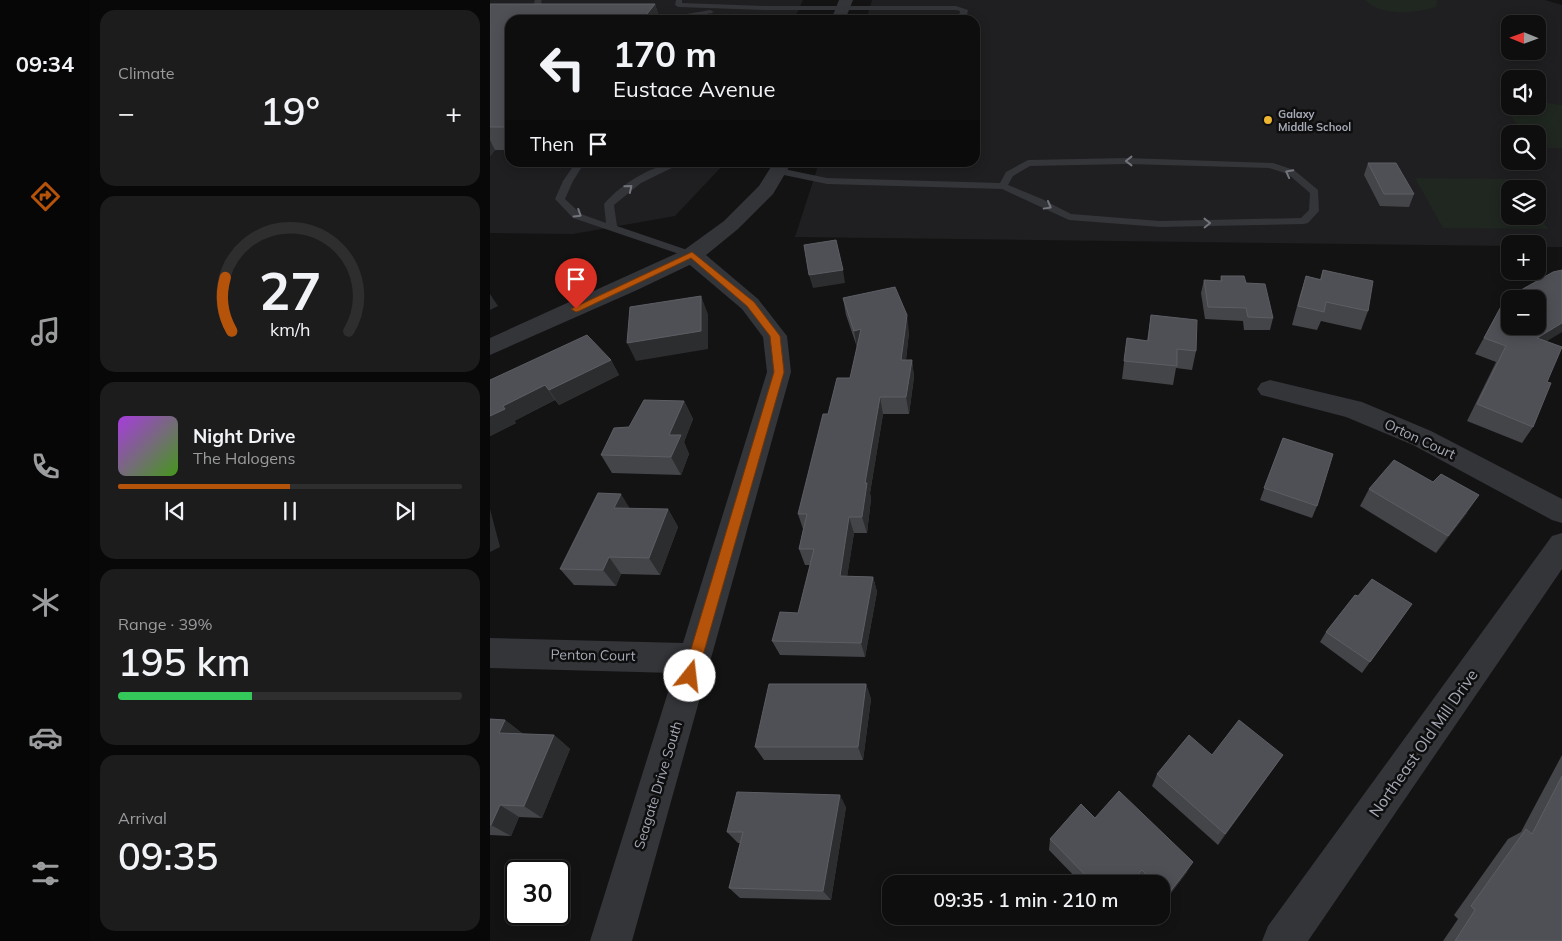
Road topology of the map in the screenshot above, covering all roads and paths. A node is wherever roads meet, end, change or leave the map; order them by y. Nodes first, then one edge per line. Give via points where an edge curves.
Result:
1 (539, 0) edge
2 (679, 0) edge
3 (733, 8) junction
4 (843, 9) edge
5 (560, 15) edge
6 (693, 15) edge
7 (963, 15) edge
8 (578, 167) edge
9 (669, 167) edge
10 (781, 167) edge
11 (1003, 186) junction
12 (612, 226) junction
13 (692, 255) junction
14 (490, 347) edge
15 (1270, 389) dead end
16 (1562, 512) edge
17 (1562, 545) edge
18 (490, 653) edge
19 (696, 658) junction
20 (611, 941) edge
21 (1283, 941) edge

1 - 5 lane via 537,2 544,15
2 - 3 lane via 678,5
3 - 4 lane
3 - 6 lane
4 - 7 lane via 962,8
8 -> 12 lane via 560,199 577,216
12 -> 9 lane via 609,204 638,181
10 - 11 lane via 828,181
10 - 13 street via 766,190 732,225
11 -> 11 lane via 1069,218 1160,224 1304,221 1314,211 1315,192 1290,172 1270,165 1127,161 1028,163 1008,174
12 - 13 lane
13 - 14 street
13 - 19 street, Seagate Drive South via 750,304 775,336 779,372
15 - 16 street, Orton Court via 1353,409 1422,438
17 - 21 street, Northeast Old Mill Drive
18 - 19 street, Penton Court
19 - 20 street, Seagate Drive South

